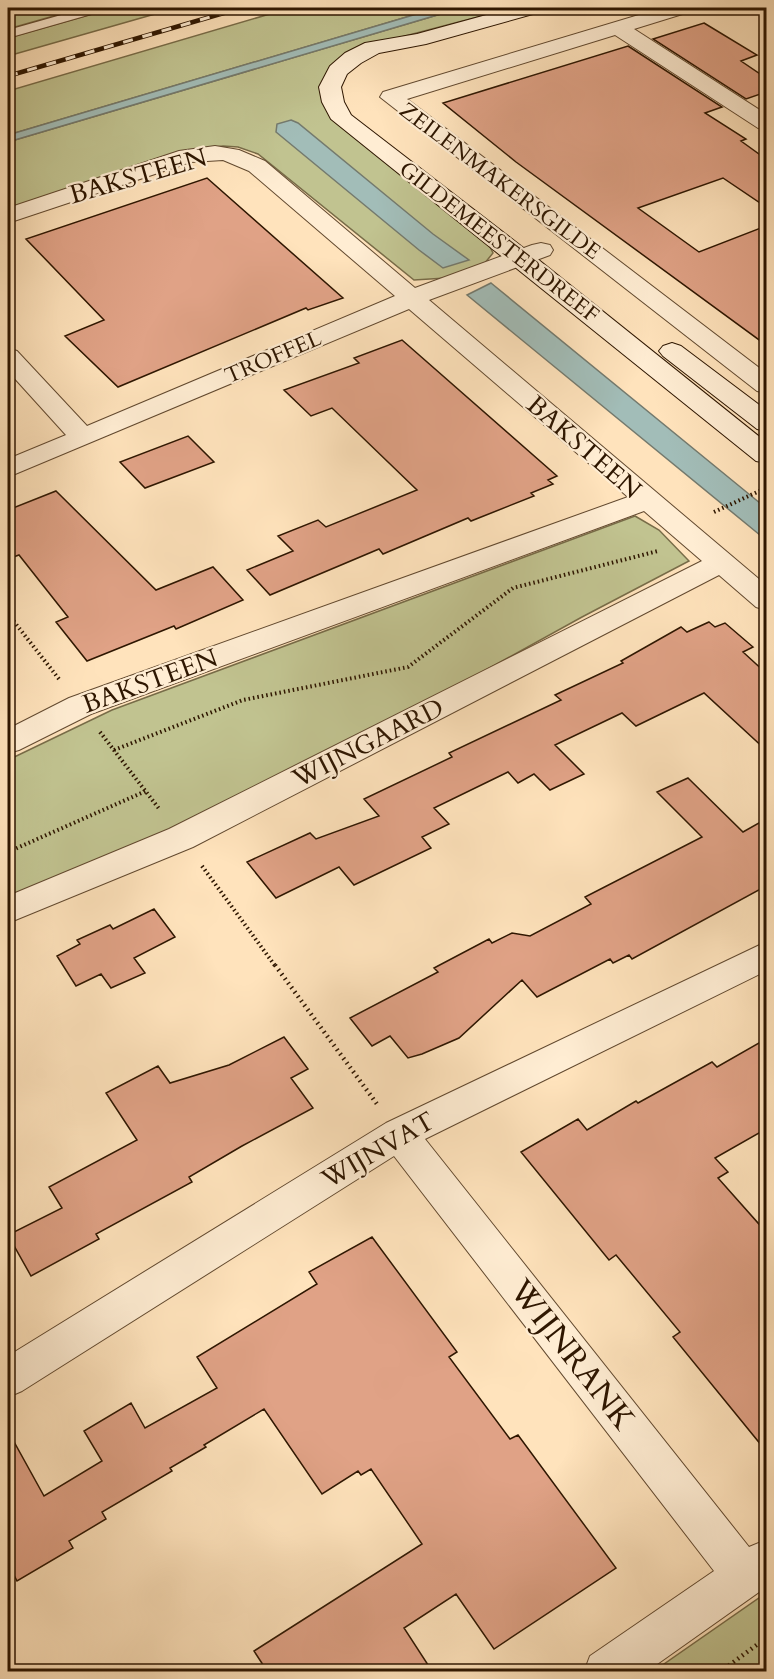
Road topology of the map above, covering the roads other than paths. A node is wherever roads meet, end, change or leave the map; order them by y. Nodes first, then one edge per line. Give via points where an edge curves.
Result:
1 (98, 8) edge
2 (532, 8) edge
3 (682, 8) edge
4 (618, 28) junction
5 (8, 34) edge
6 (419, 40) junction
7 (766, 123) edge
8 (8, 216) edge
9 (531, 254) junction
10 (410, 299) junction
11 (8, 356) edge
12 (766, 385) edge
13 (766, 423) edge
14 (83, 437) junction
15 (766, 455) edge
16 (8, 469) edge
17 (648, 500) junction
18 (722, 562) junction
19 (766, 600) edge
20 (8, 742) edge
21 (8, 910) edge
22 (766, 957) edge
23 (399, 1134) junction
24 (8, 1378) edge
25 (756, 1568) edge
26 (606, 1671) edge

1 - 5 lane
2 - 6 street, GILDEMEESTERDREEF
3 - 4 street, ZEILENMAKERSGILDE
4 - 7 street
4 - 12 street, ZEILENMAKERSGILDE via 391,98
6 - 9 street, GILDEMEESTERDREEF via 364,68 355,81 356,104
6 - 9 street, GILDEMEESTERDREEF via 373,48 353,58 338,71 330,87 337,111 342,119
8 - 10 street, BAKSTEEN via 187,156 227,152 257,165
9 - 10 street, TROFFEL
9 - 13 street, GILDEMEESTERDREEF
9 - 15 street, GILDEMEESTERDREEF
10 - 14 street, TROFFEL
10 - 17 street, BAKSTEEN
11 - 14 street
14 - 16 street, TROFFEL
17 - 18 street
17 - 20 street, BAKSTEEN via 80,706
18 - 19 street
18 - 21 street, WIJNGAARD via 181,838
22 - 23 street, WIJNVAT
23 - 24 street, WIJNVAT
23 - 25 street, WIJNRANK
25 - 26 street

